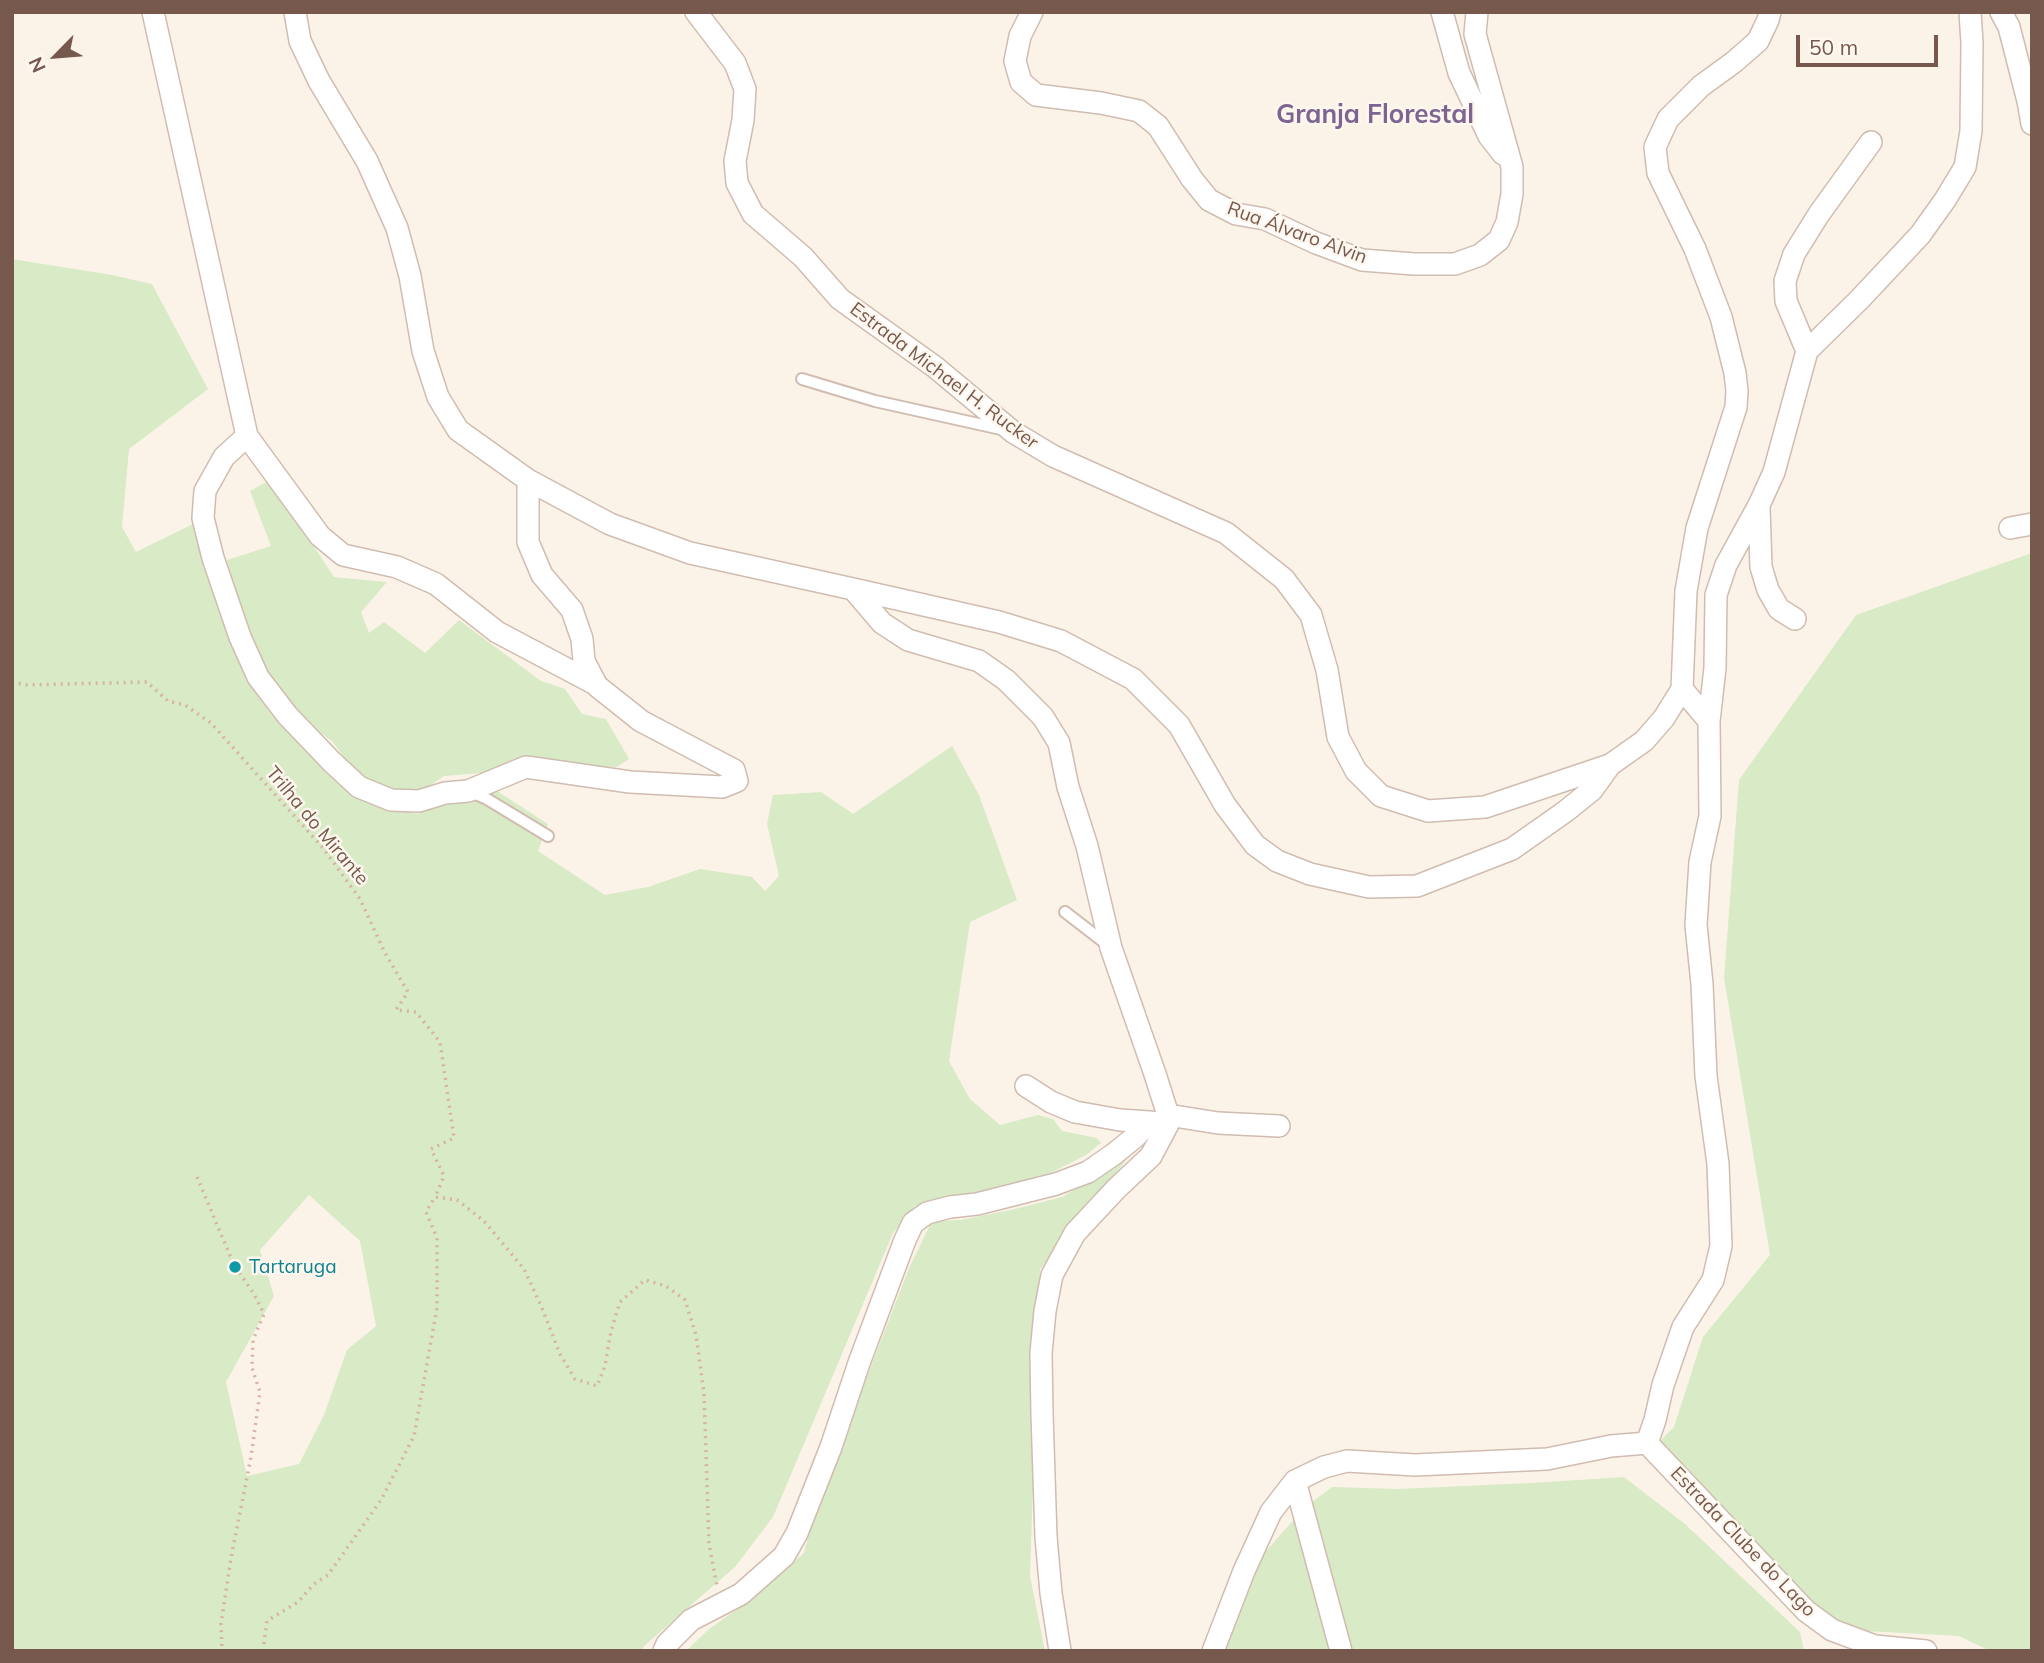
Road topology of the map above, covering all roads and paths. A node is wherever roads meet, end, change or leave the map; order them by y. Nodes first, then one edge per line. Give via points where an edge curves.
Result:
1 (153, 12) edge
2 (295, 12) edge
3 (696, 12) edge
4 (1032, 12) edge
5 (1442, 12) edge
6 (1477, 12) edge
7 (1770, 12) edge
8 (1970, 12) edge
9 (2001, 12) edge
10 (2032, 124) edge
11 (1871, 142) dead end
12 (1512, 167) junction
13 (1807, 351) junction
14 (802, 379) dead end
15 (1013, 432) junction
16 (247, 436) junction
17 (528, 480) junction
18 (1759, 505) junction
19 (2032, 524) edge
20 (2010, 528) dead end
21 (853, 589) junction
22 (1795, 619) dead end
23 (12, 681) edge
24 (597, 685) junction
25 (1682, 689) junction
26 (1709, 722) junction
27 (1610, 765) junction
28 (468, 791) junction
29 (548, 836) dead end
30 (1065, 912) dead end
31 (1111, 948) junction
32 (1026, 1086) dead end
33 (1162, 1120) junction
34 (1279, 1126) dead end
35 (197, 1177) dead end
36 (435, 1198) junction
37 (1647, 1443) junction
38 (1295, 1481) junction
39 (741, 1594) junction
40 (222, 1651) edge
41 (263, 1651) edge
42 (664, 1651) edge
43 (1060, 1651) edge
44 (1213, 1651) edge
45 (1341, 1651) edge
46 (1926, 1651) edge

1 - 16 street
2 - 17 street via 300,41 367,161 397,228 411,276 423,351 438,397 458,430
3 - 15 street, Estrada Michael H. Rucker via 734,62 745,89 735,161 737,183 753,214 803,257 840,299 935,367
4 - 12 street, Rua Álvaro Alvin via 1014,61 1021,82 1037,95 1139,111 1158,126 1209,200 1236,215 1265,219 1362,260 1455,264 1480,255 1499,240 1507,222
5 - 12 street via 1459,73 1489,135
6 - 12 street, Rua Álvaro Alvin via 1475,34
7 - 25 street, Estrada Michael H. Rucker via 1758,41 1668,119 1655,147 1658,173 1721,317 1737,391 1736,407 1697,528 1686,591
8 - 13 street via 1971,131 1965,167 1920,235
9 - 10 street via 2009,27
11 - 13 street via 1794,254 1785,281 1786,302
13 - 18 street via 1774,472
14 - 15 lane via 875,401
15 - 27 street, Estrada Michael H. Rucker via 1053,456 1226,533 1284,579 1311,615 1327,670 1338,737 1356,771 1381,796 1428,811 1485,807
16 - 24 street via 320,536 343,555 397,567 436,583 497,632
16 - 28 street via 224,457 205,491 203,518 240,637 258,677 288,715 359,787 400,801
17 - 21 street via 610,523 690,553
17 - 24 street via 528,542 542,575 572,610 584,661
18 - 22 street via 1761,567 1768,590 1779,608
18 - 26 street via 1726,565 1716,595
19 - 20 street
21 - 27 street via 1061,640 1133,679 1179,725 1255,845 1277,861 1310,874 1369,887 1416,886 1512,849 1592,790
21 - 31 street via 882,624 908,640 979,661 1043,717 1059,743
23 - 36 path, Trilha do Mirante via 25,685 146,682 168,701 185,705 211,723 323,848 359,899 408,992 396,1010 416,1012 440,1042 454,1138 431,1149 444,1176
24 - 28 street via 641,721 734,771 737,781 722,787 642,782 526,767
25 - 26 street
25 - 27 street, Estrada Michael H. Rucker via 1644,741
26 - 37 street via 1710,816 1700,862 1696,925 1721,1245 1713,1280 1683,1327
28 - 29 lane
30 - 31 lane
31 - 33 street via 1156,1074
32 - 33 street via 1075,1112 1120,1120
33 - 34 street
33 - 39 street via 1087,1171 1056,1184 927,1213 913,1223 797,1533 784,1556
33 - 43 street via 1151,1156 1075,1233 1052,1275 1045,1311 1041,1353 1046,1537
35 - 40 path via 234,1265 264,1314 253,1340 253,1368 260,1392 221,1624
36 - 39 path via 457,1200 466,1207 524,1269 575,1379 597,1386 620,1302 645,1280 666,1286 685,1300 696,1335 704,1393 709,1544 718,1588
36 - 41 path via 426,1212 437,1238 437,1308 414,1436 381,1500 328,1575 267,1621
37 - 38 street via 1546,1459 1415,1465 1348,1461
37 - 46 street, Estrada Clube do Lago via 1806,1611 1832,1630 1875,1646
38 - 44 street via 1271,1512
38 - 45 street
39 - 42 street via 691,1620

